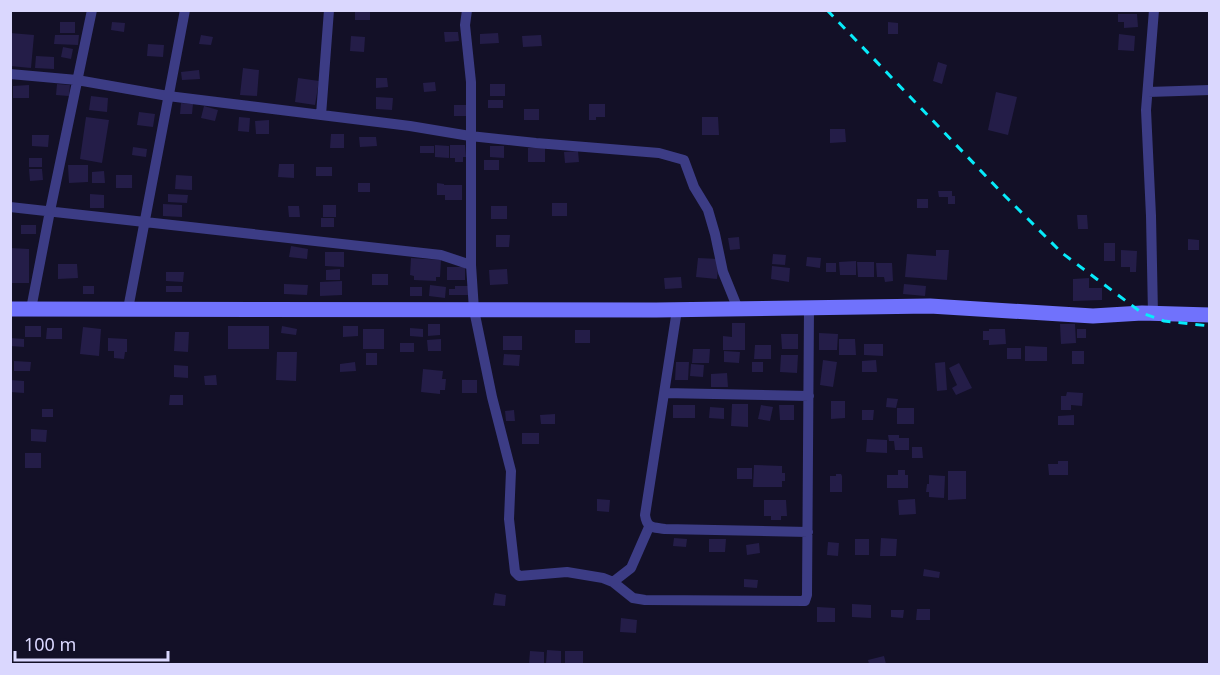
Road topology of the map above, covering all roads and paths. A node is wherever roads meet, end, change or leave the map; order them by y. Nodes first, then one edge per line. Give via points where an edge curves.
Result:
1 (92, 10) edge
2 (185, 10) edge
3 (329, 10) edge
4 (467, 10) edge
5 (1154, 10) edge
6 (10, 74) edge
7 (77, 80) junction
8 (1209, 90) edge
9 (1148, 92) junction
10 (168, 96) junction
11 (321, 115) junction
12 (471, 136) junction
13 (10, 207) edge
14 (50, 211) junction
15 (145, 222) junction
16 (471, 265) junction
17 (809, 308) junction
18 (10, 309) edge
19 (31, 309) junction
20 (128, 309) junction
21 (738, 309) junction
22 (474, 310) junction
23 (677, 310) junction
24 (1153, 314) junction
25 (1209, 315) edge
26 (664, 393) junction
27 (808, 396) junction
28 (649, 527) junction
29 (808, 532) junction
30 (613, 582) junction

1 - 7 street
2 - 10 street
3 - 11 street
4 - 12 street
5 - 9 street
6 - 7 street
7 - 10 street
7 - 14 street
8 - 9 street
9 - 24 street
10 - 11 street
10 - 15 street
11 - 12 street
12 - 16 street
12 - 21 street via 659,153 684,160 708,210 723,272
13 - 14 street
14 - 15 street
14 - 19 street
15 - 16 street via 441,255
15 - 20 street
16 - 22 street
17 - 21 main road
17 - 24 main road via 930,306 1094,316
17 - 27 street
18 - 19 main road
19 - 20 main road
20 - 22 main road
21 - 23 main road
22 - 23 main road
22 - 30 street via 511,471 509,519 515,572 519,576 567,573
23 - 26 street
24 - 25 main road
26 - 27 street
26 - 28 street via 645,515
27 - 29 street
28 - 29 street
28 - 30 street via 631,568
29 - 30 street via 805,601 645,600 633,598

